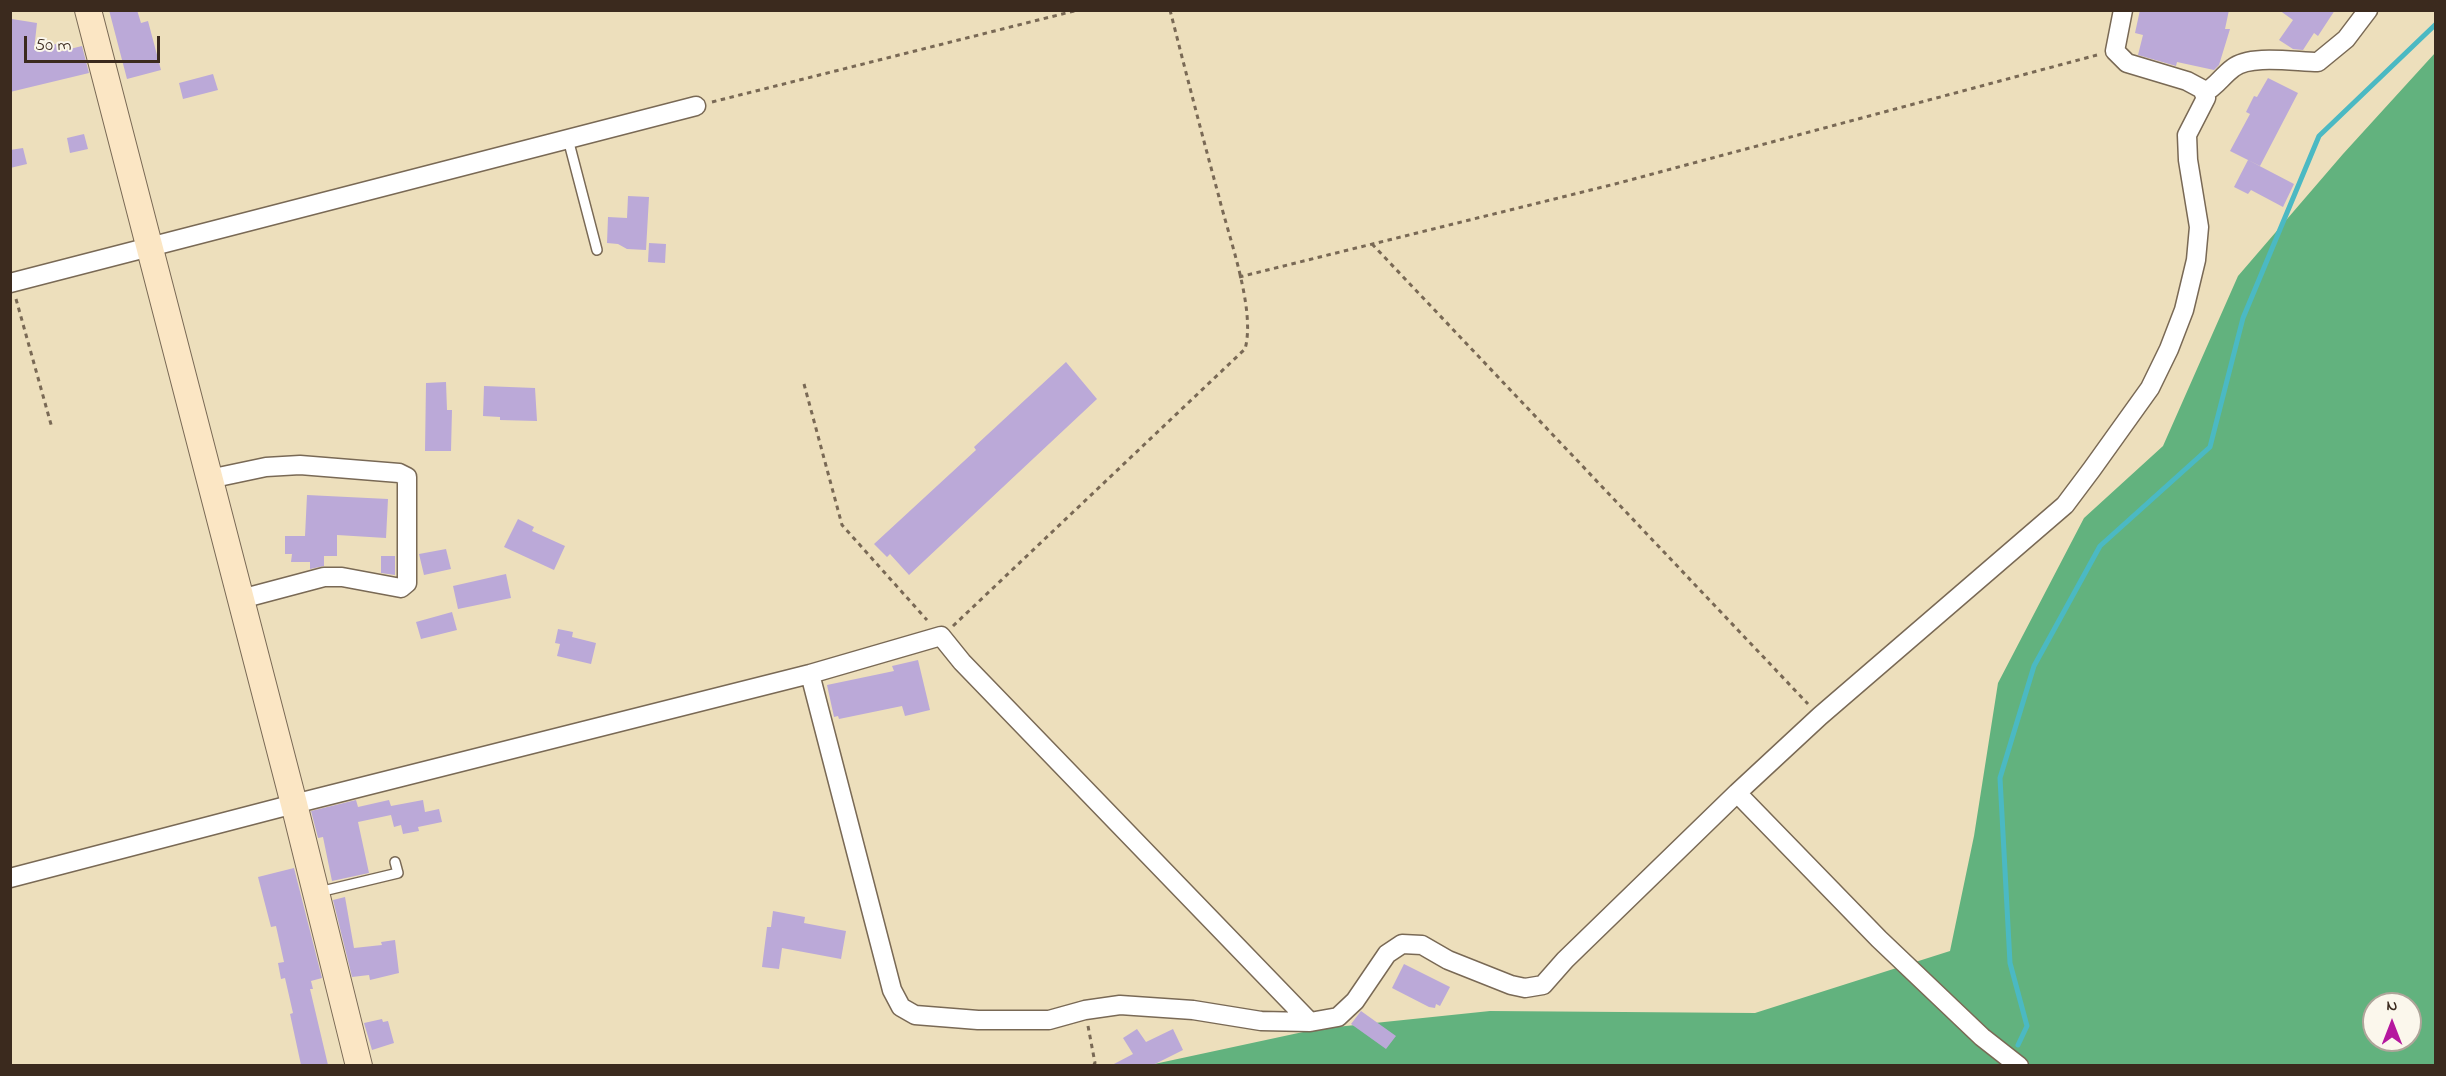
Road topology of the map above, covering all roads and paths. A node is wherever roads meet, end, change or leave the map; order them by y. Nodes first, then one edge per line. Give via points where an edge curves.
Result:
1 (88, 10) edge
2 (1078, 10) edge
3 (1170, 10) edge
4 (2123, 10) edge
5 (2368, 10) edge
6 (2115, 51) junction
7 (2204, 93) junction
8 (696, 106) joint
9 (568, 139) junction
10 (1372, 243) junction
11 (149, 248) junction
12 (597, 250) dead end
13 (1239, 276) junction
14 (11, 283) edge
15 (804, 384) dead end
16 (52, 428) dead end
17 (209, 479) junction
18 (241, 599) junction
19 (941, 636) junction
20 (810, 674) junction
21 (1820, 716) junction
22 (1737, 793) junction
23 (294, 804) junction
24 (395, 862) dead end
25 (10, 878) edge
26 (316, 893) junction
27 (1085, 1010) junction
28 (1310, 1022) junction
29 (359, 1065) edge
30 (1093, 1065) edge
31 (2019, 1065) edge

1 - 11 street
2 - 8 path
3 - 13 path
4 - 6 street
5 - 7 street via 2346,39 2318,62 2254,60 2234,67
6 - 7 street via 2127,63 2187,81
6 - 10 path via 1615,184
7 - 21 street via 2206,98 2187,135 2199,227 2196,260 2184,309 2150,388 2065,505
8 - 9 street
9 - 11 street
9 - 12 lane
10 - 13 path
10 - 21 path
11 - 14 street
11 - 17 street
13 - 19 path via 1248,323 1245,350
14 - 16 path
15 - 19 path via 842,525
17 - 18 street
17 - 18 street via 266,467 300,465 399,473 407,477 407,584 401,588 342,576
18 - 23 street
19 - 20 street
19 - 28 street
20 - 23 street
20 - 27 street via 892,990 901,1007 915,1015 978,1020 1049,1020
21 - 22 street
22 - 28 street via 1542,985 1511,985 1448,960 1422,945 1402,944 1387,954 1355,1001 1338,1017
22 - 31 street via 1905,963 1982,1037
23 - 25 street
23 - 26 street
24 - 26 lane via 398,873
26 - 29 street
27 - 28 street via 1120,1005 1193,1010 1261,1021
27 - 30 path

